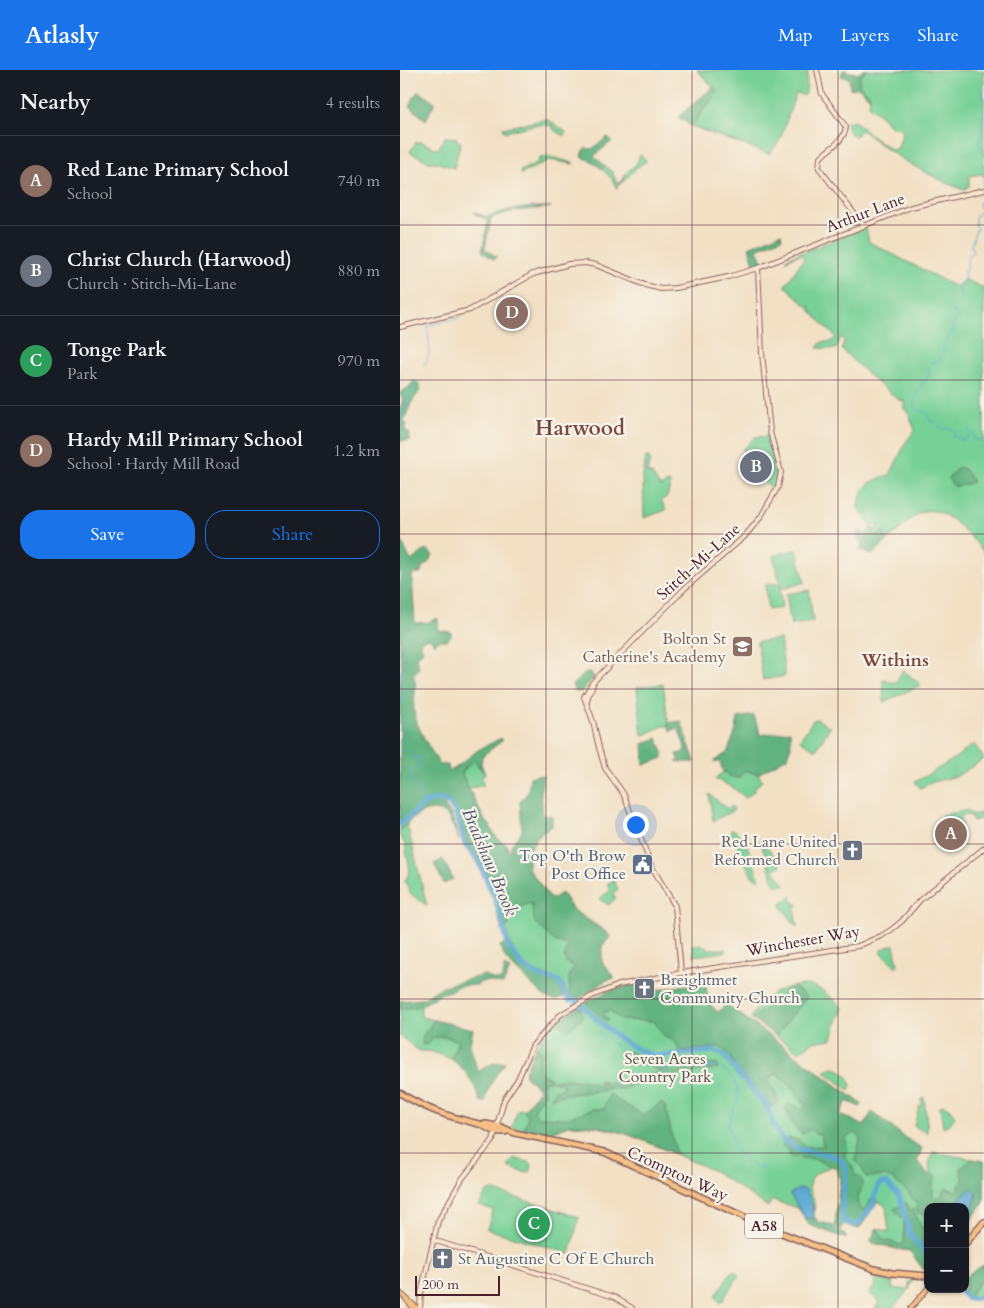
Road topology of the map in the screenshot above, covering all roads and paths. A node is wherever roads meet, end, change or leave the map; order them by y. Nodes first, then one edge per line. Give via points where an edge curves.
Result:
1 (817, 70) edge
2 (984, 190) edge
3 (864, 226) junction
4 (758, 268) junction
5 (400, 327) edge
6 (984, 848) edge
7 (682, 973) junction
8 (400, 1093) edge
9 (496, 1128) junction
10 (984, 1222) edge
11 (969, 1239) edge
12 (433, 1240) junction
13 (924, 1273) edge
14 (919, 1274) junction
15 (924, 1275) edge
16 (400, 1293) edge
17 (924, 1293) edge
18 (416, 1307) edge
19 (632, 1308) edge
20 (911, 1308) edge

1 - 3 street via 822,94 846,126 838,142 820,158 819,168
2 - 3 street, Arthur Lane via 911,207
3 - 4 street, Arthur Lane
4 - 5 street, Arthur Lane via 670,289 645,285 596,265 569,264 533,274 470,310
4 - 7 street, Stitch-Mi-Lane via 770,432 781,472 778,487 760,518 744,537 684,589 599,677 584,698 606,768 623,793 652,867 675,906
6 - 7 street, Winchester Way via 920,900 891,930 858,946
7 - 9 street, Winchester Way via 619,985 586,999 551,1024 533,1045 518,1079 504,1100
8 - 9 highway, Crompton Way / A58 via 434,1112
9 - 12 street, Winchester Way via 491,1142 443,1210
9 - 14 highway, Crompton Way / A58 via 604,1152 792,1238 874,1269
10 - 11 highway
12 - 18 street, Winchester Way
12 - 19 street via 614,1297
13 - 14 highway, Crompton Way / A58
14 - 15 highway, Crompton Way / A58
16 - 18 main road
17 - 20 main road

